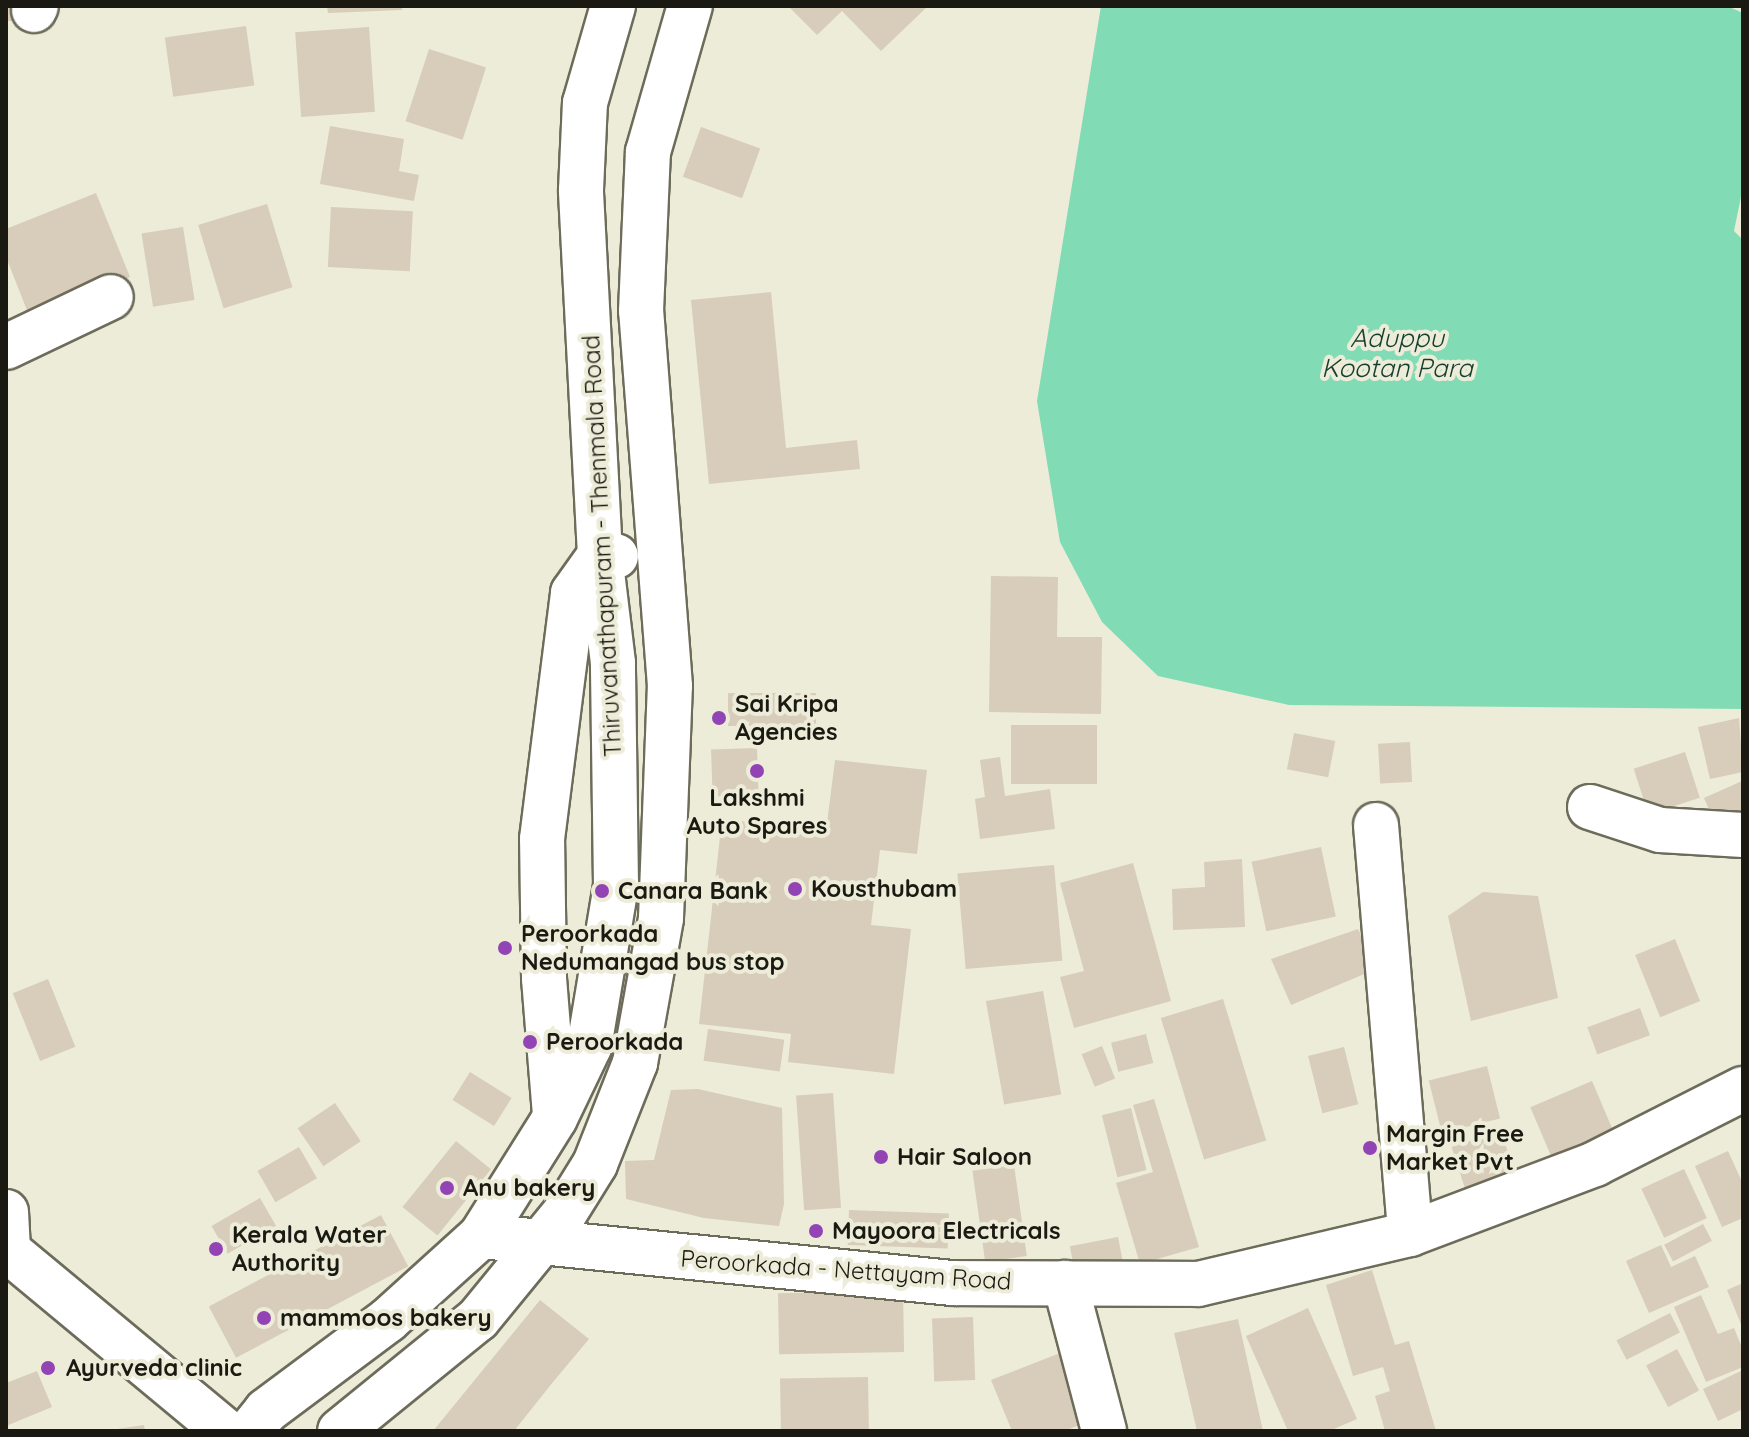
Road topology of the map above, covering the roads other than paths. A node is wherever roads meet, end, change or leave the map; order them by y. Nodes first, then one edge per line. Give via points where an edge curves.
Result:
1 (613, 6) edge
2 (690, 6) edge
3 (111, 297) dead end
4 (6, 347) edge
5 (600, 555) junction
6 (662, 558) junction
7 (1590, 807) dead end
8 (1376, 825) dead end
9 (1743, 835) edge
10 (1741, 1097) edge
11 (555, 1118) junction
12 (1410, 1234) junction
13 (481, 1236) junction
14 (6, 1242) edge
15 (537, 1244) junction
16 (1065, 1283) junction
17 (225, 1431) edge
18 (250, 1431) edge
19 (340, 1431) edge
20 (1104, 1431) edge

1 - 5 main road, Thiruvanathapuram - Thenmala Road via 585,103 581,190
2 - 6 main road via 648,152 641,311
3 - 4 main road
5 - 6 main road
5 - 11 main road, Thiruvanathapuram - Thenmala Road via 613,663 616,885 589,1047
5 - 11 main road via 573,593 542,839 544,978
6 - 15 main road via 670,686 661,918 635,1063 595,1164 564,1214
7 - 9 main road via 1660,830
8 - 12 main road
10 - 12 main road, Peroorkada - Nettayam Road via 1595,1164
11 - 13 main road, Thiruvanathapuram - Thenmala Road
12 - 16 main road, Peroorkada - Nettayam Road via 1198,1284
13 - 15 main road, Peroorkada - Nettayam Road
13 - 18 main road, Thiruvanathapuram - Thenmala Road via 388,1320 266,1411
14 - 17 main road
15 - 16 main road, Peroorkada - Nettayam Road via 954,1283
15 - 19 main road via 478,1319
16 - 20 main road

